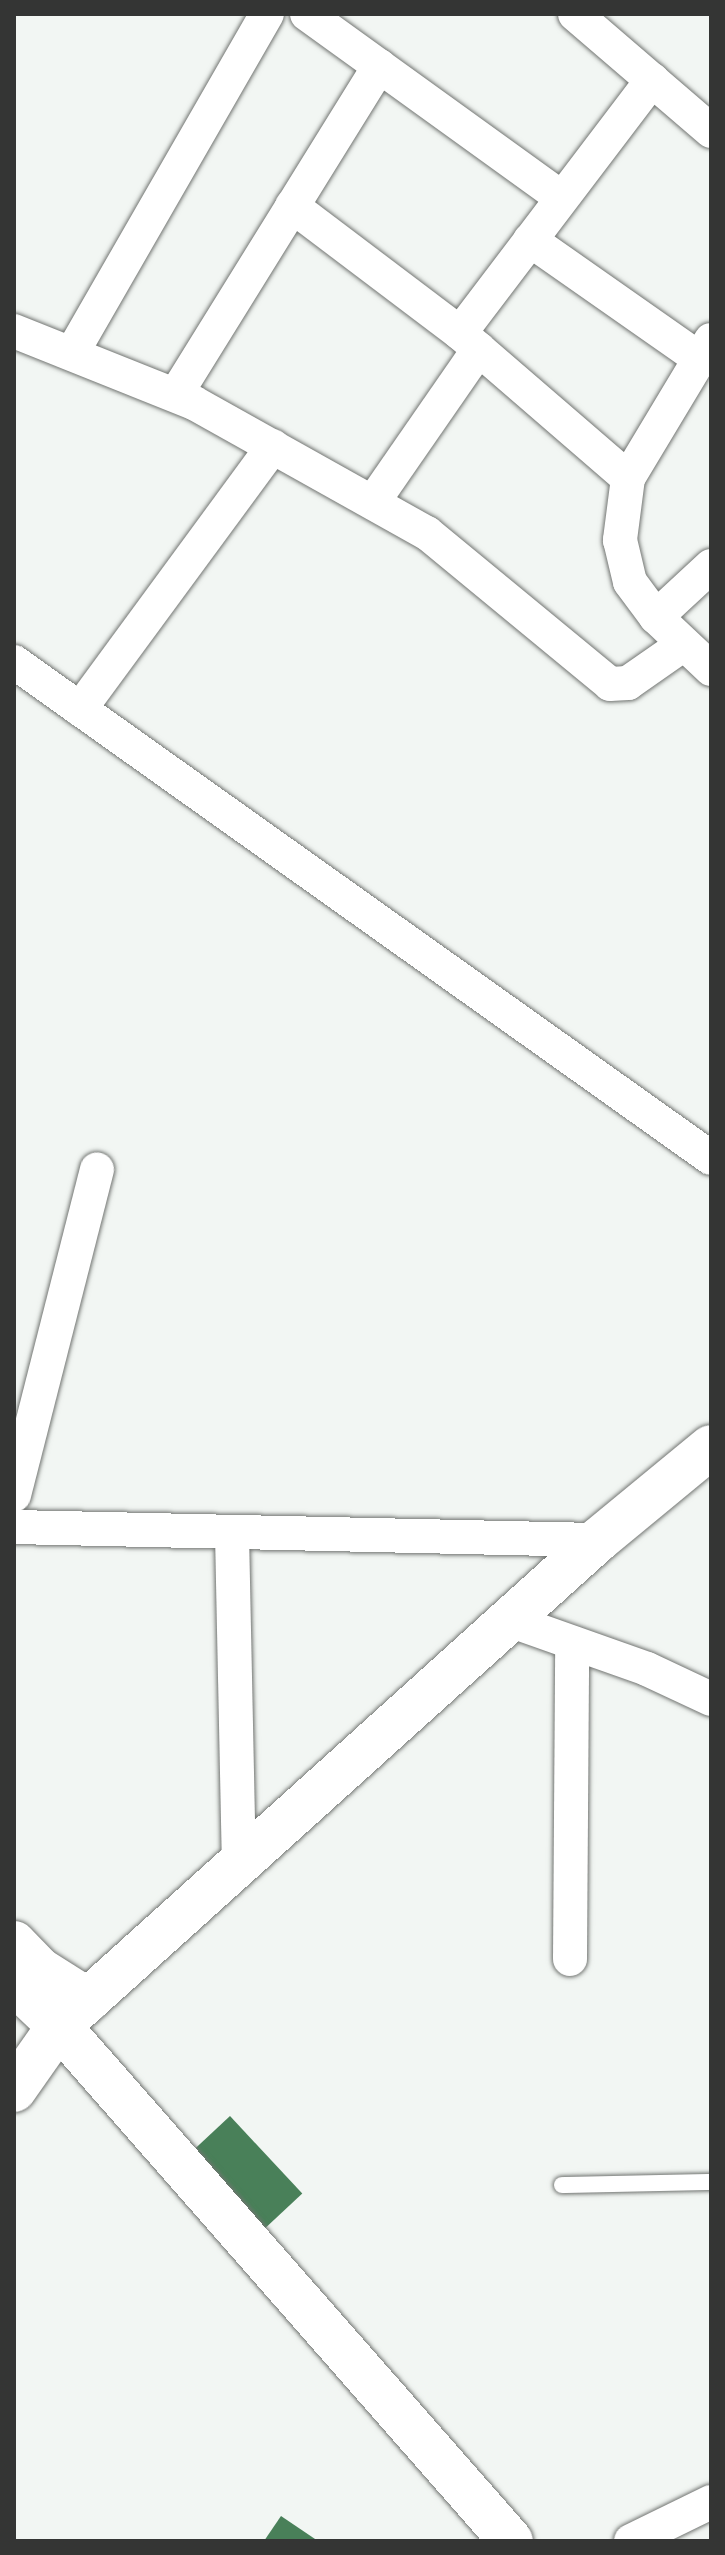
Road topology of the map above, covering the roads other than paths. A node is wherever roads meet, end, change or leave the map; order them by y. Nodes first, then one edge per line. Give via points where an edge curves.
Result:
1 (267, 14) edge
2 (307, 14) edge
3 (579, 15) edge
4 (379, 66) junction
5 (652, 80) junction
6 (711, 131) edge
7 (562, 198) junction
8 (292, 206) junction
9 (530, 240) junction
10 (14, 331) edge
11 (470, 341) junction
12 (705, 350) edge
13 (72, 353) junction
14 (176, 394) junction
15 (273, 446) junction
16 (628, 478) junction
17 (373, 502) junction
18 (711, 566) edge
19 (656, 617) junction
20 (684, 644) junction
21 (14, 662) edge
22 (711, 669) edge
23 (80, 709) junction
24 (711, 1158) edge
25 (97, 1169) dead end
26 (711, 1447) edge
27 (14, 1495) edge
28 (14, 1527) edge
29 (232, 1534) junction
30 (598, 1540) junction
31 (509, 1620) junction
32 (572, 1643) junction
33 (711, 1699) edge
34 (239, 1864) junction
35 (14, 1943) edge
36 (570, 1959) dead end
37 (14, 1983) edge
38 (73, 2013) junction
39 (14, 2090) edge
40 (711, 2182) edge
41 (562, 2185) dead end
42 (711, 2502) edge
43 (511, 2541) edge
44 (631, 2541) edge

1 - 13 street
2 - 4 street
3 - 5 street
4 - 7 street
4 - 8 street
5 - 6 street
5 - 7 street
7 - 9 street
8 - 11 street
8 - 14 street
9 - 11 street
9 - 12 street
10 - 13 street
11 - 16 street
11 - 17 street
12 - 16 street
13 - 14 street
14 - 15 street
15 - 17 street
15 - 23 street
16 - 19 street via 620,540 630,582
17 - 20 street via 427,533 610,684 628,683
18 - 19 street
19 - 20 street
20 - 22 street
21 - 23 street
23 - 24 street
25 - 27 street
26 - 30 street
28 - 29 street
29 - 30 street
29 - 34 street
30 - 31 street
31 - 32 street
31 - 34 street
32 - 33 street
32 - 36 street
34 - 38 street
35 - 38 street
37 - 38 street
38 - 39 street
38 - 43 street
40 - 41 lane
42 - 44 street

